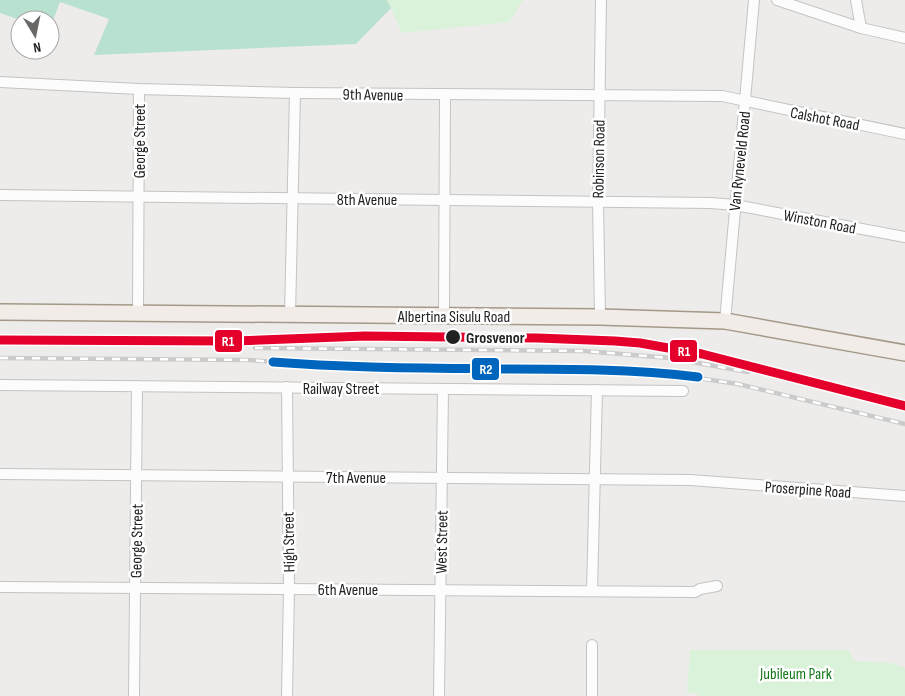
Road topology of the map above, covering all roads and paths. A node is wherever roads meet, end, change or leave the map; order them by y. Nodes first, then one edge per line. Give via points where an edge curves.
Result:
1 (601, 0) edge
2 (754, 0) edge
3 (777, 0) edge
4 (856, 0) edge
5 (861, 28) junction
6 (905, 38) edge
7 (0, 82) edge
8 (139, 89) junction
9 (295, 93) junction
10 (445, 94) junction
11 (599, 95) junction
12 (745, 102) junction
13 (905, 134) edge
14 (0, 196) edge
15 (138, 197) junction
16 (292, 198) junction
17 (445, 200) junction
18 (598, 201) junction
19 (735, 205) junction
20 (905, 237) edge
21 (0, 312) edge
22 (138, 313) junction
23 (290, 315) junction
24 (444, 316) junction
25 (600, 317) junction
26 (725, 321) junction
27 (905, 353) edge
28 (0, 385) edge
29 (137, 386) junction
30 (287, 387) junction
31 (443, 388) junction
32 (596, 390) junction
33 (683, 390) dead end
34 (0, 474) edge
35 (136, 475) junction
36 (286, 476) junction
37 (442, 478) junction
38 (595, 478) junction
39 (711, 481) joint
40 (905, 496) edge
41 (717, 586) dead end
42 (0, 587) edge
43 (135, 588) junction
44 (289, 589) junction
45 (441, 590) junction
46 (592, 591) junction
47 (592, 645) dead end
48 (134, 696) edge
49 (287, 696) edge
50 (440, 696) edge
51 (592, 696) edge

1 - 11 street, Robinson Road
2 - 12 street, Van Ryneveld Road
3 - 5 street
4 - 5 street
5 - 6 street
7 - 8 street, 9th Avenue
8 - 9 street, 9th Avenue
8 - 15 street, George Street
9 - 10 street, 9th Avenue
9 - 16 street
10 - 11 street, 9th Avenue
10 - 17 street
11 - 12 street, 9th Avenue via 722,96
11 - 18 street, Robinson Road
12 - 13 street, Calshot Road
12 - 19 street, Van Ryneveld Road
14 - 15 street, 8th Avenue
15 - 16 street, 8th Avenue
15 - 22 street, George Street
16 - 17 street, 8th Avenue
16 - 23 street
17 - 18 street, 8th Avenue
17 - 24 street
18 - 19 street, 8th Avenue
18 - 25 street, Robinson Road
19 - 20 street, Winston Road
19 - 26 street, Van Ryneveld Road
21 - 22 main road, Albertina Sisulu Road
22 - 23 main road, Albertina Sisulu Road
23 - 24 main road, Albertina Sisulu Road
24 - 25 main road, Albertina Sisulu Road
25 - 26 main road, Albertina Sisulu Road
26 - 27 main road, Albertina Sisulu Road
28 - 29 street, Railway Street
29 - 30 street, Railway Street
29 - 35 street, George Street
30 - 31 street, Railway Street
30 - 36 street, High Street
31 - 32 street, Railway Street
31 - 37 street, West Street
32 - 33 street, Railway Street
32 - 38 street
34 - 35 street, 7th Avenue
35 - 36 street, 7th Avenue
35 - 43 street, George Street
36 - 37 street, 7th Avenue
36 - 44 street, High Street
37 - 38 street, 7th Avenue
37 - 45 street, West Street
38 - 39 street, 7th Avenue
38 - 46 street
39 - 40 street, Proserpine Road
41 - 46 street, 6th Avenue via 695,592
42 - 43 street, 6th Avenue
43 - 44 street, 6th Avenue
43 - 48 street, George Street
44 - 45 street, 6th Avenue
44 - 49 street, High Street
45 - 46 street, 6th Avenue
45 - 50 street, West Street
47 - 51 street

